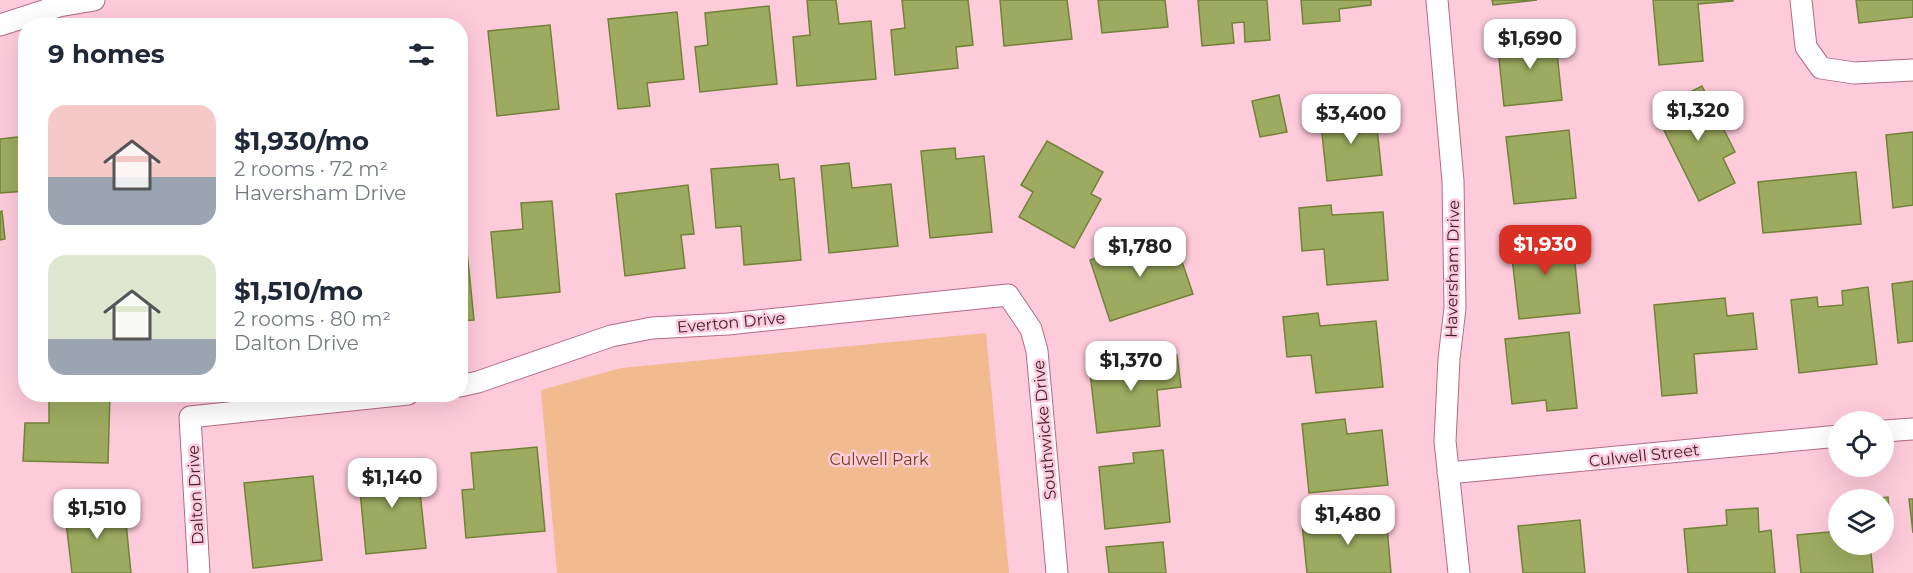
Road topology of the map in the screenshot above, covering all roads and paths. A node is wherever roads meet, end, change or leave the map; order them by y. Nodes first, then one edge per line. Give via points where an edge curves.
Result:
1 (94, 0) edge
2 (1437, 0) edge
3 (1801, 0) edge
4 (22, 18) edge
5 (18, 19) edge
6 (0, 25) edge
7 (1913, 70) edge
8 (1008, 295) joint
9 (468, 384) edge
10 (332, 402) edge
11 (1913, 429) edge
12 (1894, 430) edge
13 (1828, 437) edge
14 (1448, 473) junction
15 (199, 573) edge
16 (1057, 573) edge
17 (1459, 573) edge

1 - 4 street
2 - 14 street, Haversham Drive via 1453,181 1455,308 1445,441
3 - 7 street via 1806,47 1821,68 1854,73
5 - 6 street
8 - 9 street, Everton Drive via 728,324 652,328 611,336
8 - 16 street, Southwicke Drive via 1031,329 1037,351
10 - 15 street, Dalton Drive via 190,417
11 - 12 street
13 - 14 street, Culwell Street
14 - 17 street, Haversham Drive

